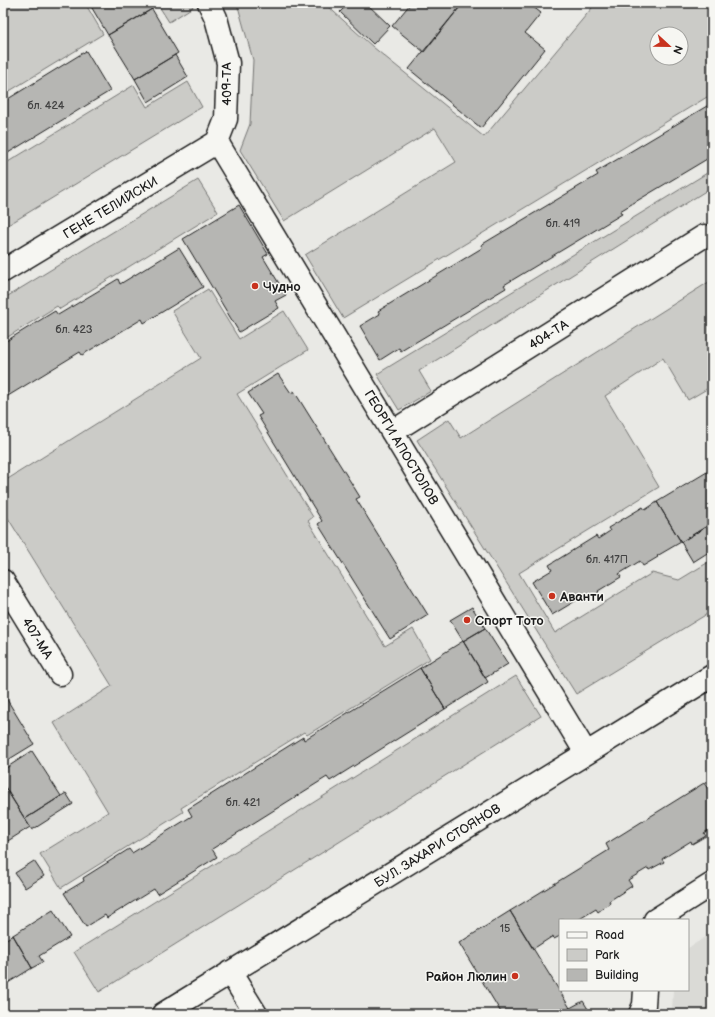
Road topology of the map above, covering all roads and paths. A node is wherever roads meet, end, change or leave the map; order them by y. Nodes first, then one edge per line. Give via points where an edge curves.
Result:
1 (209, 3) edge
2 (218, 142) junction
3 (704, 236) dead end
4 (3, 271) edge
5 (392, 432) junction
6 (3, 581) edge
7 (60, 674) dead end
8 (712, 676) edge
9 (586, 753) junction
10 (712, 884) edge
11 (657, 919) edge
12 (230, 972) junction
13 (644, 991) edge
14 (162, 1014) edge
15 (256, 1014) edge
16 (640, 1014) edge

1 - 2 street, 409-ТА via 216,18 228,63 226,119
2 - 4 street, ГЕНЕ ТЕЛИЙСКИ
2 - 5 street, ГЕОРГИ АПОСТОЛОВ
3 - 5 street, 404-ТА
5 - 9 street, ГЕОРГИ АПОСТОЛОВ
6 - 7 street, 407-МА
8 - 9 street, БУЛ. ЗАХАРИ СТОЯНОВ
9 - 12 street, БУЛ. ЗАХАРИ СТОЯНОВ
10 - 11 street
12 - 14 street, БУЛ. ЗАХАРИ СТОЯНОВ
12 - 15 street
13 - 16 street via 644,1005

